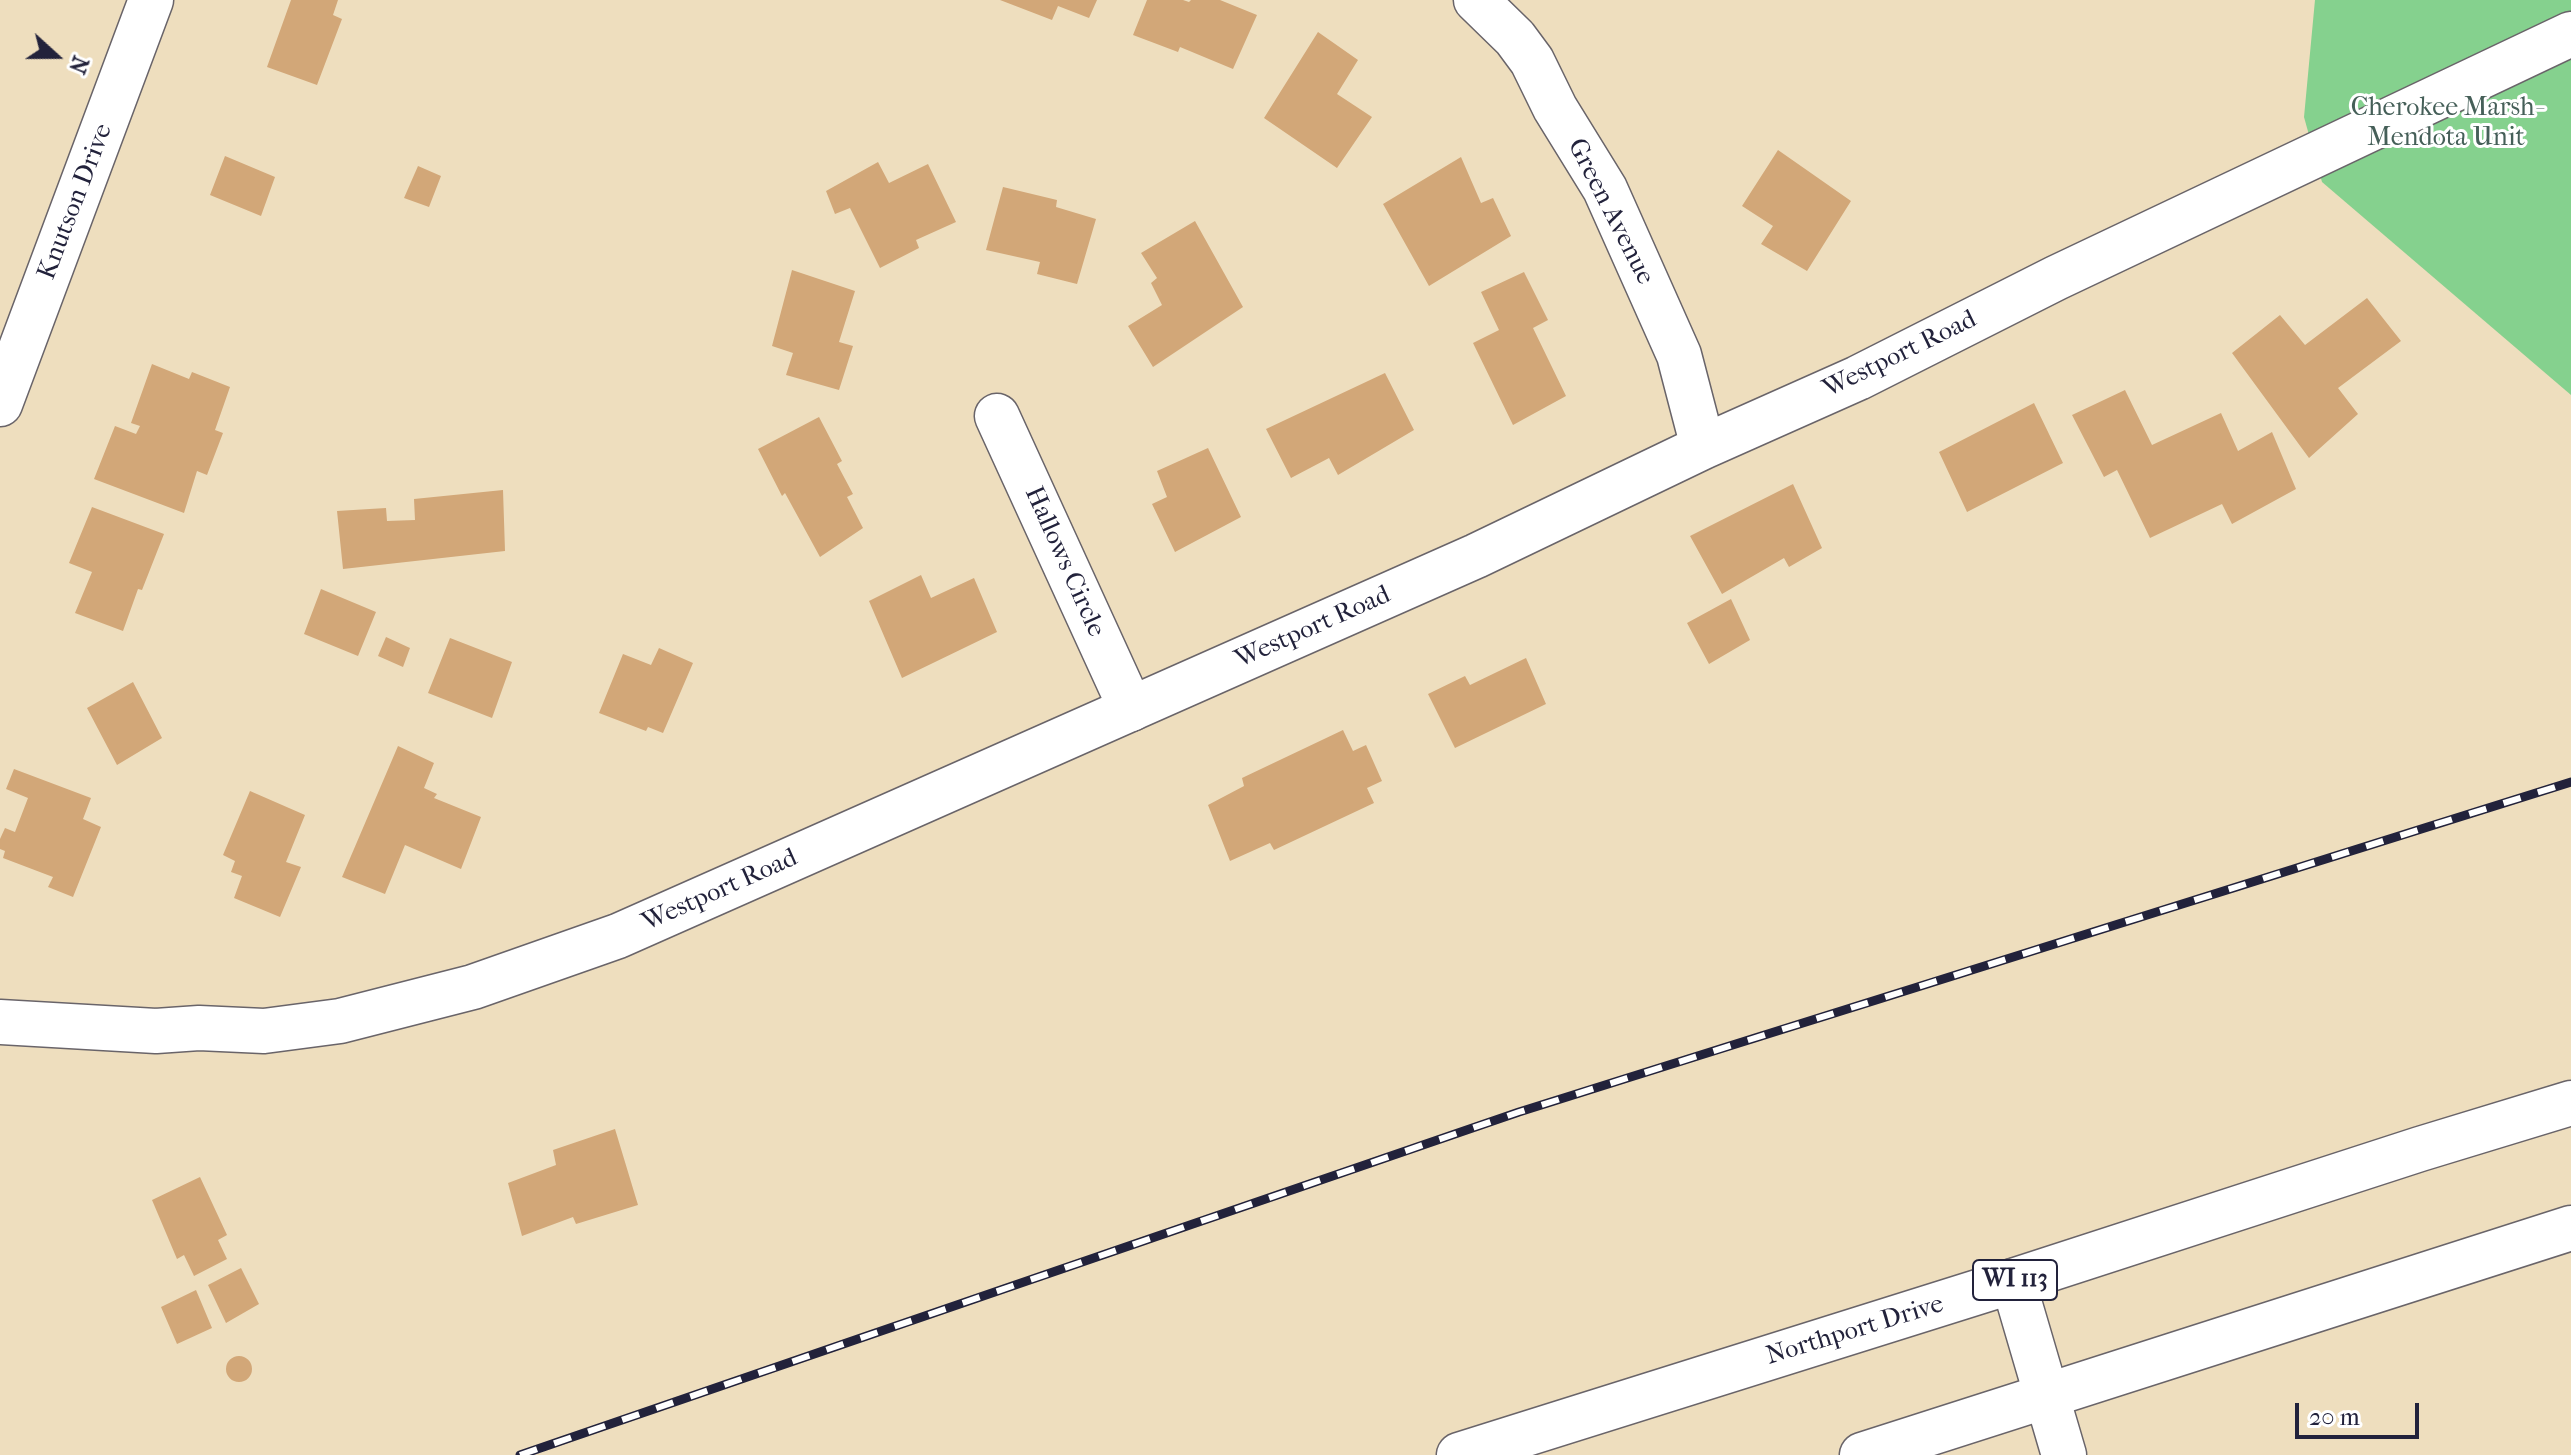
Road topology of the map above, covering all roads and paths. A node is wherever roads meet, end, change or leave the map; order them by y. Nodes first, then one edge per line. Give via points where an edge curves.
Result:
1 (151, 0) edge
2 (1476, 0) edge
3 (2571, 34) edge
4 (0, 404) edge
5 (997, 416) dead end
6 (1703, 447) junction
7 (1131, 709) junction
8 (0, 1022) edge
9 (2571, 1103) edge
10 (2571, 1228) edge
11 (2013, 1281) junction
12 (2048, 1396) junction
13 (1459, 1455) edge
14 (1862, 1455) edge
15 (2064, 1455) edge

1 - 4 street, Knutson Drive
2 - 6 street, Green Avenue via 1532,61 1605,189 1679,355
3 - 6 street, Westport Road via 2056,278 1858,378
5 - 7 street, Hallows Circle
6 - 7 street, Westport Road via 1476,556
7 - 8 street, Westport Road via 618,936 473,987 340,1021 264,1031
9 - 11 street, Northport Drive / WI 113
10 - 12 street
11 - 12 street
11 - 13 street, Northport Drive / WI 113
12 - 14 street
12 - 15 street

